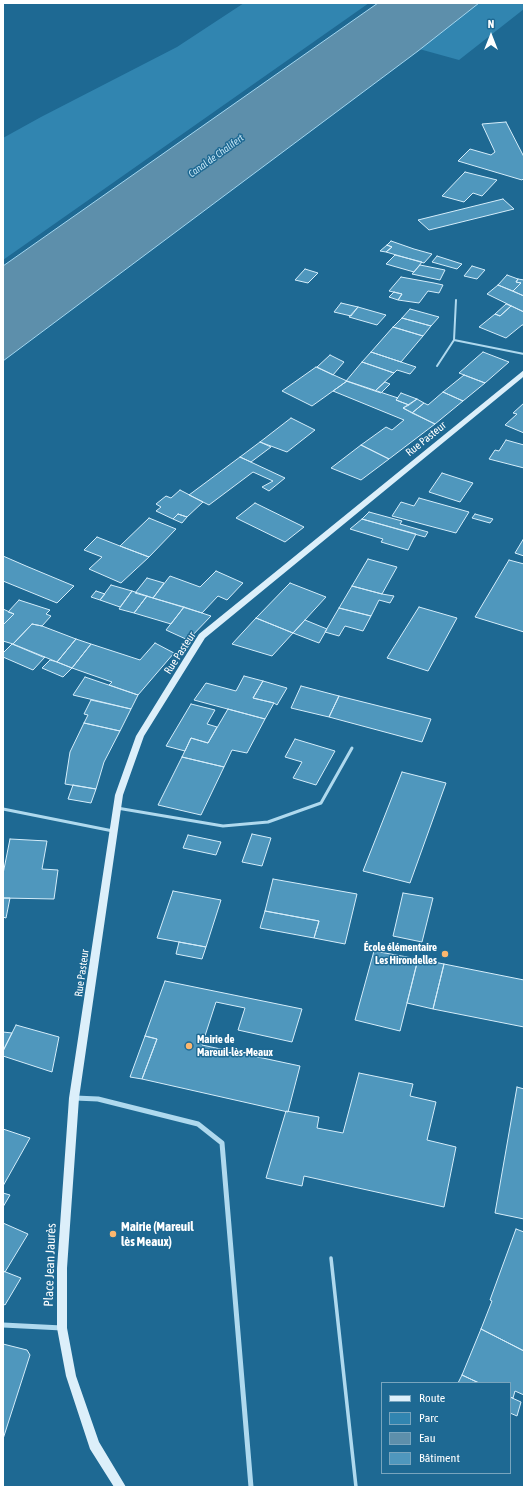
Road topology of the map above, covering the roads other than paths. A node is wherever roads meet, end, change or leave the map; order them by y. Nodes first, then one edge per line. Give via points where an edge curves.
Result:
1 (456, 300) dead end
2 (454, 340) junction
3 (524, 354) edge
4 (437, 366) dead end
5 (524, 372) edge
6 (352, 748) dead end
7 (117, 808) junction
8 (3, 809) edge
9 (114, 832) junction
10 (84, 1033) joint
11 (74, 1098) junction
12 (331, 1258) dead end
13 (3, 1325) edge
14 (62, 1328) junction
15 (120, 1487) edge
16 (251, 1487) edge
17 (356, 1487) edge

1 - 2 lane
2 - 3 lane
2 - 4 lane
5 - 7 street, Rue Pasteur via 202,636 140,736 119,795
6 - 7 lane via 321,803 268,822 223,826
7 - 9 street, Rue Pasteur
8 - 9 lane
9 - 10 street, Rue Pasteur
10 - 11 street, Place Jean Jaurès
11 - 14 street, Place Jean Jaurès via 62,1268
11 - 16 street via 98,1099 198,1124 222,1143
12 - 17 lane
13 - 14 street
14 - 15 street, Place Jean Jaurès via 71,1376 94,1445

